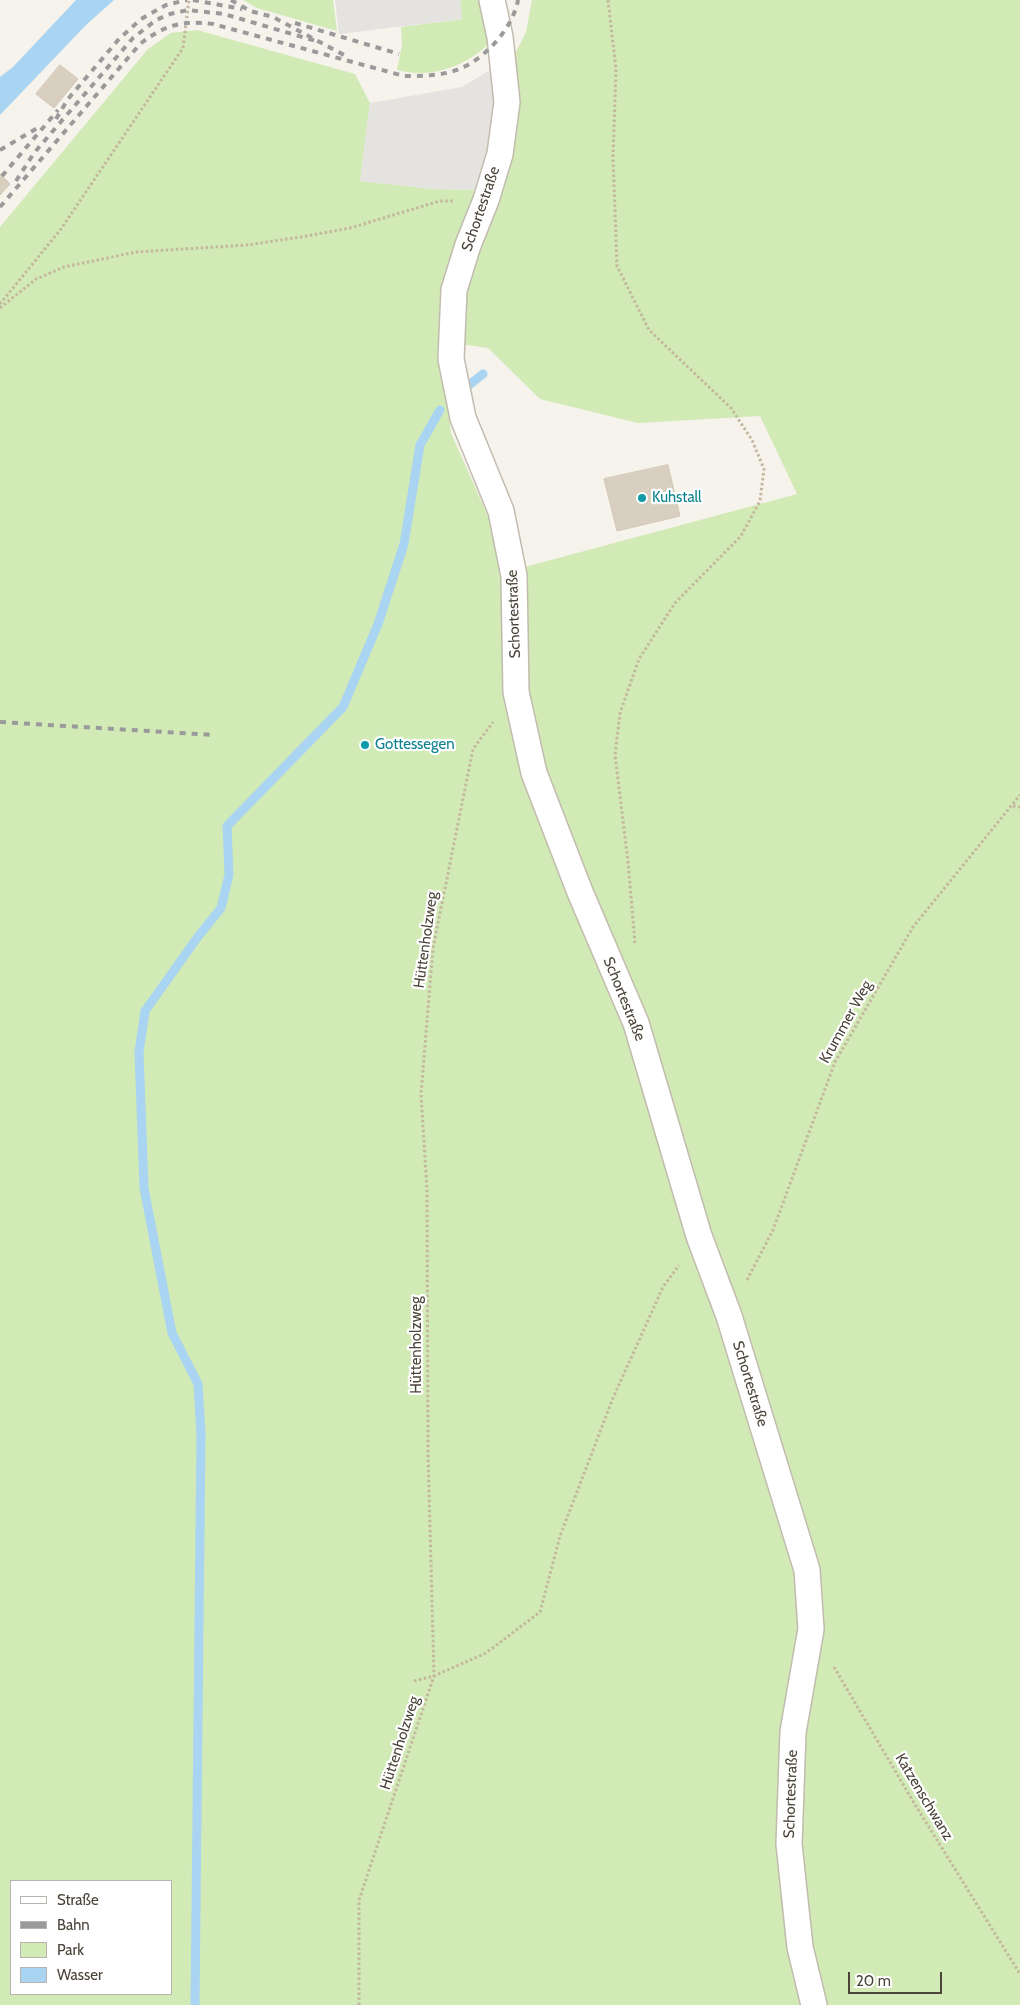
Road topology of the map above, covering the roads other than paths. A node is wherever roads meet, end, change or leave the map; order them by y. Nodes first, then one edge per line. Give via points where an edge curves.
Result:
1 (492, 0) edge
2 (814, 2005) edge

1 - 2 street, Schortestraße via 501,45 506,102 500,154 454,290 451,359 463,418 501,510 514,576 516,692 534,773 636,1023 699,1236 729,1316 807,1570 811,1629 793,1732 789,1844 800,1947

